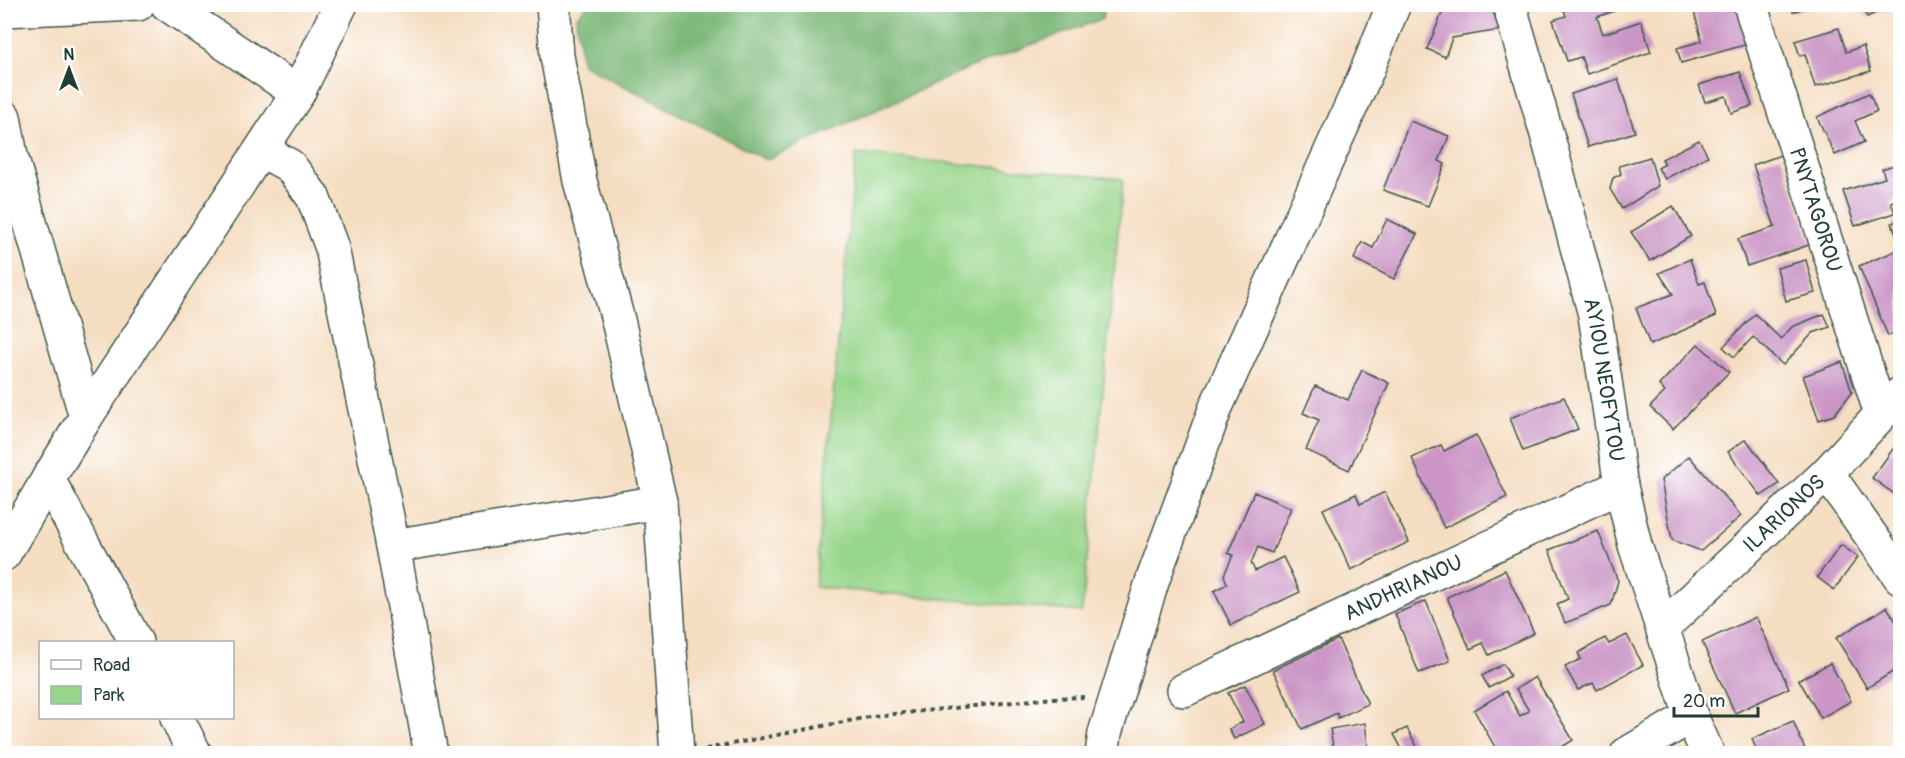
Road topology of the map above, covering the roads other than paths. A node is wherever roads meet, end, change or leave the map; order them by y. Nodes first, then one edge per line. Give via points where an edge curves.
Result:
1 (138, 4) edge
2 (167, 4) edge
3 (341, 4) edge
4 (553, 4) edge
5 (1394, 4) edge
6 (1509, 4) edge
7 (1750, 4) edge
8 (4, 10) edge
9 (298, 93) junction
10 (4, 117) edge
11 (261, 150) junction
12 (8, 157) edge
13 (1891, 404) edge
14 (86, 417) junction
15 (1827, 473) junction
16 (48, 479) junction
17 (1621, 486) junction
18 (660, 502) junction
19 (393, 546) junction
20 (4, 554) edge
21 (1900, 578) edge
22 (1663, 627) junction
23 (135, 641) edge
24 (1184, 690) dead end
25 (1691, 716) junction
26 (178, 719) edge
27 (690, 751) edge
28 (195, 753) edge
29 (431, 753) edge
30 (1102, 753) edge
31 (1627, 753) edge
32 (1708, 753) edge

1 - 8 street
2 - 9 street
3 - 9 street
4 - 18 street via 557,56 580,181 618,320
5 - 30 street via 1216,407 1153,579
6 - 17 street, AYIOU NEOFYTOU via 1595,315
7 - 13 street, PNYTAGOROU
9 - 11 street
10 - 12 street
11 - 14 street
11 - 19 street via 290,166 313,196 332,248
12 - 14 street
13 - 15 street, ILARIONOS
14 - 16 street
15 - 21 street
15 - 22 street, ILARIONOS
16 - 20 street
16 - 23 street
17 - 22 street, AYIOU NEOFYTOU via 1635,545
17 - 24 street, ANDHRIANOU
18 - 19 street
18 - 27 street
19 - 29 street
22 - 25 street, AYIOU NEOFYTOU
25 - 31 street
25 - 32 street, AYIOU NEOFYTOU
26 - 28 street

